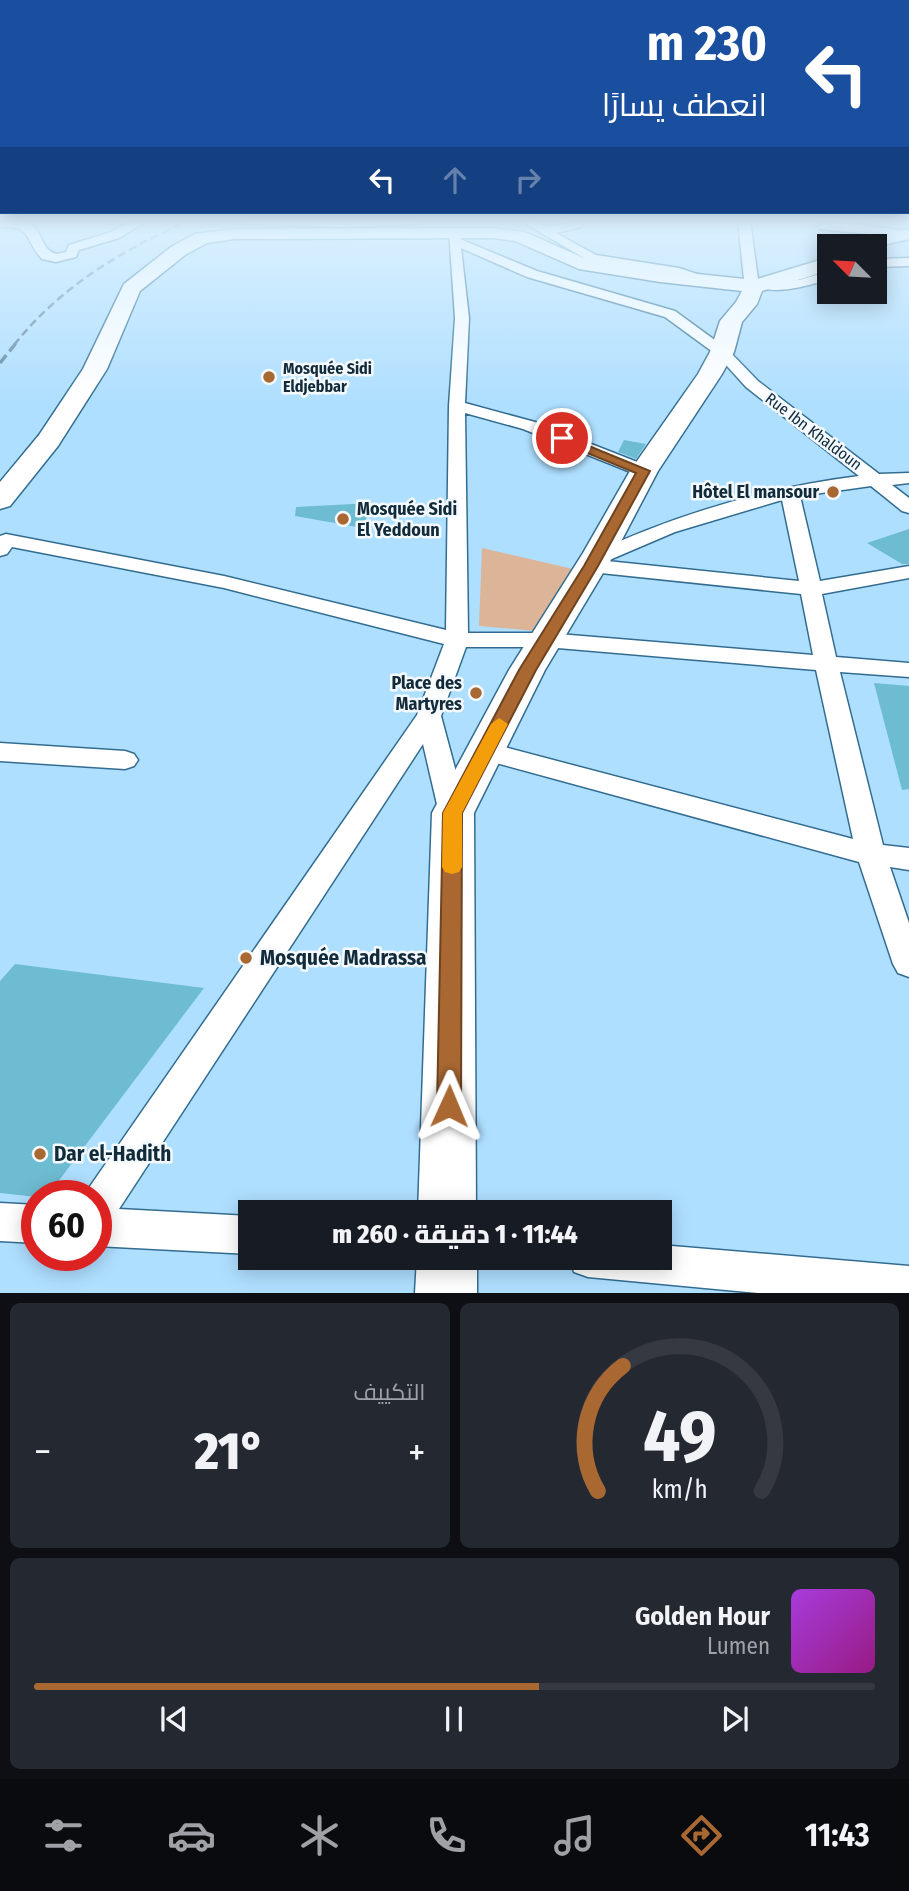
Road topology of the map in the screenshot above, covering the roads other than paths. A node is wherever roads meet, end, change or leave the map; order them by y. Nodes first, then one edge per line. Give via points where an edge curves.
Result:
1 (139, 281) edge
2 (458, 281) edge
3 (555, 281) edge
4 (575, 281) edge
5 (721, 281) edge
6 (761, 281) edge
7 (763, 281) edge
8 (809, 281) edge
9 (757, 283) junction
10 (570, 286) junction
11 (722, 352) junction
12 (457, 406) junction
13 (643, 471) junction
14 (909, 478) edge
15 (876, 479) junction
16 (790, 494) junction
17 (0, 500) edge
18 (909, 507) edge
19 (0, 550) edge
20 (592, 563) junction
21 (909, 572) edge
22 (812, 589) junction
23 (457, 640) junction
24 (546, 640) junction
25 (825, 663) junction
26 (909, 670) edge
27 (429, 716) junction
28 (485, 751) junction
29 (0, 752) edge
30 (125, 760) dead end
31 (453, 813) junction
32 (871, 854) junction
33 (909, 859) edge
34 (909, 964) edge
35 (112, 1187) edge
36 (447, 1200) edge
37 (0, 1222) edge
38 (21, 1223) edge
39 (112, 1228) edge
40 (238, 1234) edge
41 (672, 1265) edge
42 (447, 1270) edge
43 (909, 1286) edge
44 (446, 1293) edge

1 - 17 main road via 131,288 95,369 49,440
2 - 12 street via 462,318
3 - 10 street, Rue Ibn Khaldoun
4 - 10 street
5 - 9 main road
6 - 9 main road
7 - 9 main road
8 - 9 street
9 - 11 main road via 731,321
10 - 11 street, Rue Ibn Khaldoun via 670,314
11 - 13 main road
11 - 15 street, Rue Ibn Khaldoun via 752,384
12 - 13 street via 499,416
12 - 23 street
13 - 20 main road
14 - 15 street
15 - 16 street
15 - 18 street, Rue Ibn Khaldoun
16 - 20 street via 751,500 627,544
16 - 22 street
19 - 23 street via 6,540 224,582
20 - 22 street
20 - 24 main road
21 - 22 street
22 - 25 street
23 - 24 street
23 - 27 street
24 - 25 street
24 - 28 main road
25 - 26 street
25 - 32 street
27 - 31 street
27 - 35 street
28 - 31 main road
28 - 32 street
29 - 30 street
31 - 36 main road
32 - 33 street
32 - 34 street
37 - 38 street
39 - 40 street
41 - 43 street
42 - 44 main road

